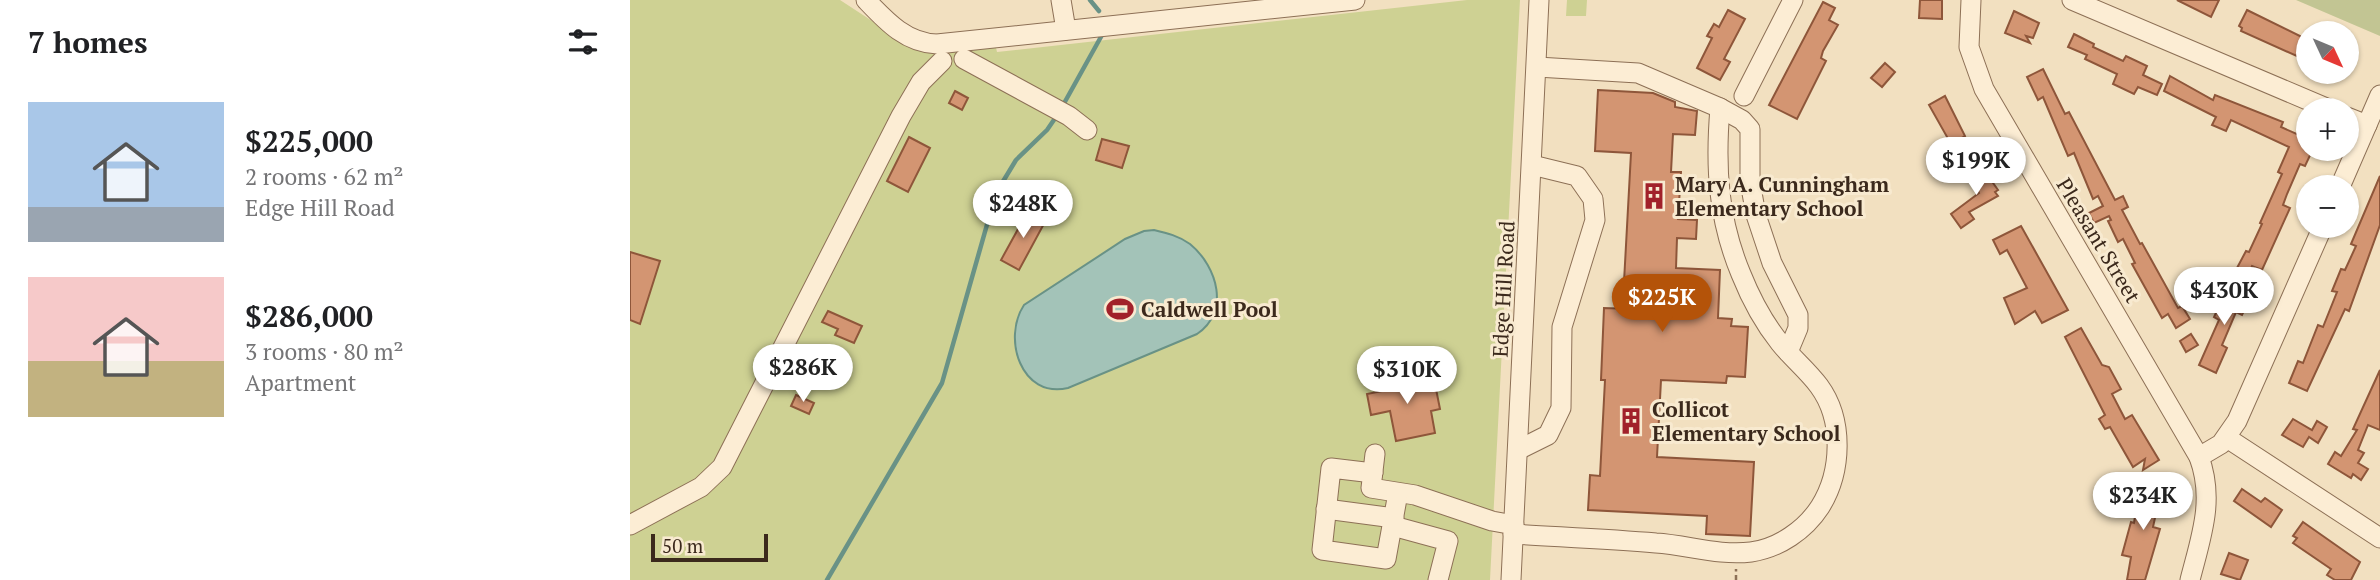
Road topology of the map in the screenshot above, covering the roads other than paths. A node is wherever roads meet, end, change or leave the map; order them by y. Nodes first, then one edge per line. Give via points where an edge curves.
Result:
1 (866, 0) edge
2 (1061, 0) edge
3 (1354, 0) edge
4 (1539, 0) edge
5 (1793, 0) edge
6 (1971, 0) edge
7 (2072, 0) edge
8 (1327, 2) edge
9 (1066, 30) junction
10 (965, 50) junction
11 (939, 52) junction
12 (1537, 67) junction
13 (2380, 95) edge
14 (1744, 96) dead end
15 (2304, 98) edge
16 (1720, 108) junction
17 (2359, 122) edge
18 (2367, 125) junction
19 (1087, 130) dead end
20 (1532, 165) junction
21 (2345, 175) edge
22 (2318, 238) edge
23 (1788, 352) junction
24 (2227, 438) junction
25 (1518, 450) junction
26 (2199, 457) junction
27 (1398, 493) junction
28 (1326, 509) junction
29 (1394, 522) junction
30 (630, 525) edge
31 (1513, 529) junction
32 (2378, 531) edge
33 (1438, 580) edge
34 (1511, 580) edge
35 (2190, 580) edge

1 - 11 street via 900,32
2 - 9 street
3 - 8 street
4 - 12 street, Edge Hill Road
5 - 14 street
6 - 26 street, Pleasant Street via 1969,47 1984,89
7 - 15 street
8 - 9 street
9 - 10 street
10 - 11 street
10 - 19 street
11 - 30 street via 901,116 722,467 701,487
12 - 16 street via 1638,73
12 - 20 street, Edge Hill Road
13 - 18 street
16 - 23 street via 1716,171 1726,230 1751,296
16 - 23 street via 1750,129 1750,182 1759,227 1776,274 1798,315
17 - 18 street
18 - 21 street
20 - 25 street, Edge Hill Road
20 - 25 street via 1577,176 1593,199 1595,220 1562,327 1557,423 1542,441
22 - 24 street
23 - 31 street via 1826,396 1834,415 1837,445 1824,501 1791,536 1759,551 1737,553
24 - 26 street
24 - 32 street
25 - 31 street, Edge Hill Road
26 - 35 street, Pleasant Street via 2208,504
27 - 28 street via 1371,488 1374,464 1331,468
27 - 29 street
27 - 31 street
28 - 29 street
28 - 29 street via 1322,550 1386,559
29 - 33 street via 1448,541
31 - 34 street, Edge Hill Road

